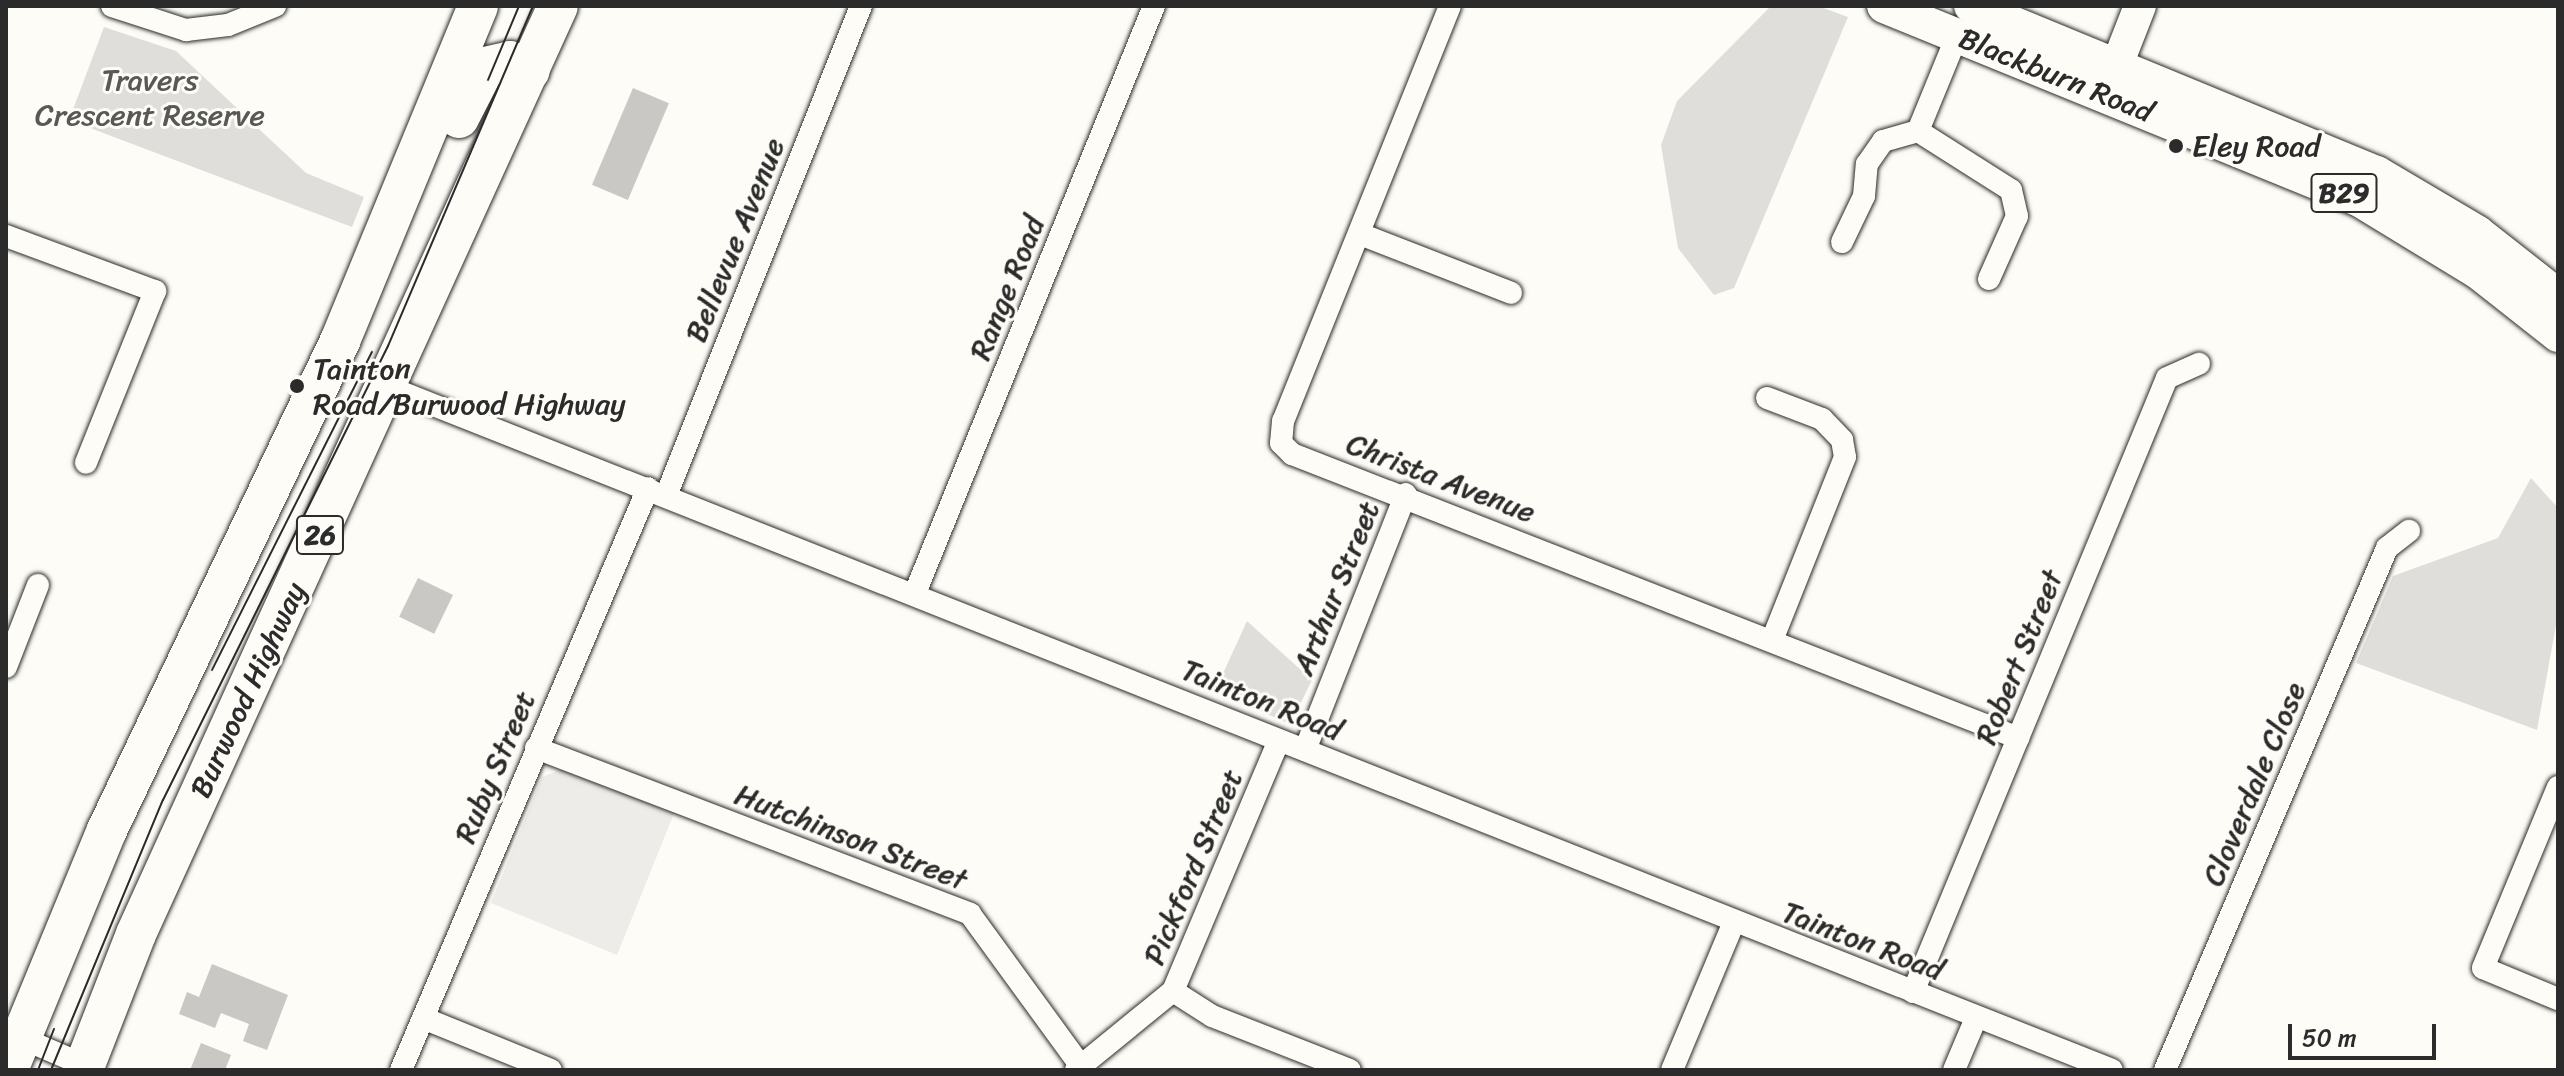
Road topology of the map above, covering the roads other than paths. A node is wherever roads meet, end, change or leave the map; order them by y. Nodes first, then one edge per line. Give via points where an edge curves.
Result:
1 (112, 6) edge
2 (275, 6) edge
3 (478, 6) edge
4 (558, 6) edge
5 (861, 6) edge
6 (1154, 6) edge
7 (1450, 6) edge
8 (1884, 6) edge
9 (2140, 6) edge
10 (1964, 21) edge
11 (530, 71) junction
12 (2111, 80) junction
13 (1918, 131) junction
14 (400, 197) junction
15 (1360, 234) junction
16 (6, 236) edge
17 (1842, 242) dead end
18 (1989, 279) dead end
19 (1511, 293) dead end
20 (2558, 296) edge
21 (2558, 335) edge
22 (2199, 364) dead end
23 (388, 387) junction
24 (1767, 398) dead end
25 (86, 463) dead end
26 (657, 492) junction
27 (1406, 494) junction
28 (2409, 531) dead end
29 (38, 585) dead end
30 (915, 593) junction
31 (1772, 640) junction
32 (6, 667) edge
33 (2018, 738) junction
34 (1279, 740) junction
35 (536, 748) junction
36 (1305, 750) junction
37 (2558, 787) edge
38 (1734, 922) junction
39 (1173, 991) junction
40 (1913, 992) junction
41 (2558, 999) edge
42 (423, 1018) junction
43 (1976, 1018) junction
44 (12, 1047) edge
45 (83, 1068) edge
46 (1078, 1068) edge
47 (401, 1070) edge
48 (551, 1070) edge
49 (1350, 1070) edge
50 (1672, 1070) edge
51 (1954, 1070) edge
52 (2112, 1070) edge
53 (2165, 1070) edge

1 - 2 street via 186,30 228,25
3 - 14 highway, 26
4 - 11 highway, Burwood Highway / 26
5 - 26 street, Bellevue Avenue
6 - 30 street, Range Road
7 - 15 street, Christa Avenue
8 - 10 main road, Blackburn Road / B29
9 - 12 main road
10 - 12 main road, Blackburn Road / B29
10 - 13 street
11 - 14 highway via 505,61 483,69 446,147
11 - 23 highway, Burwood Highway / 26
12 - 20 main road, Blackburn Road / B29 via 2377,173 2478,233
12 - 21 main road, Blackburn Road / B29 via 2401,222
13 - 17 street via 1883,141 1867,164 1864,196
13 - 18 street via 2011,190 2017,216
14 - 44 highway, 26 via 313,401 107,830
15 - 19 street
15 - 27 street, Christa Avenue via 1283,421 1281,443 1292,454
16 - 25 street via 155,291
22 - 33 street, Robert Street via 2167,378
23 - 26 street, Tainton Road
23 - 45 highway, Burwood Highway / 26 via 136,934
24 - 31 street via 1822,419 1842,440 1845,457
26 - 30 street, Tainton Road
26 - 35 street, Ruby Street
27 - 31 street, Christa Avenue
27 - 36 street, Arthur Street
28 - 53 street, Cloverdale Close via 2387,548
29 - 32 street
30 - 34 street, Tainton Road
31 - 33 street, Christa Avenue
33 - 40 street, Robert Street
34 - 36 street, Tainton Road
34 - 39 street, Pickford Street
35 - 42 street, Ruby Street
35 - 46 street, Hutchinson Street via 970,914
36 - 38 street, Tainton Road
37 - 41 street via 2483,968
38 - 40 street, Tainton Road
38 - 50 street
39 - 46 street, Pickford Street
39 - 49 street via 1212,1016
40 - 43 street, Tainton Road
42 - 47 street, Ruby Street
42 - 48 street
43 - 51 street
43 - 52 street, Tainton Road
44 - 45 street

